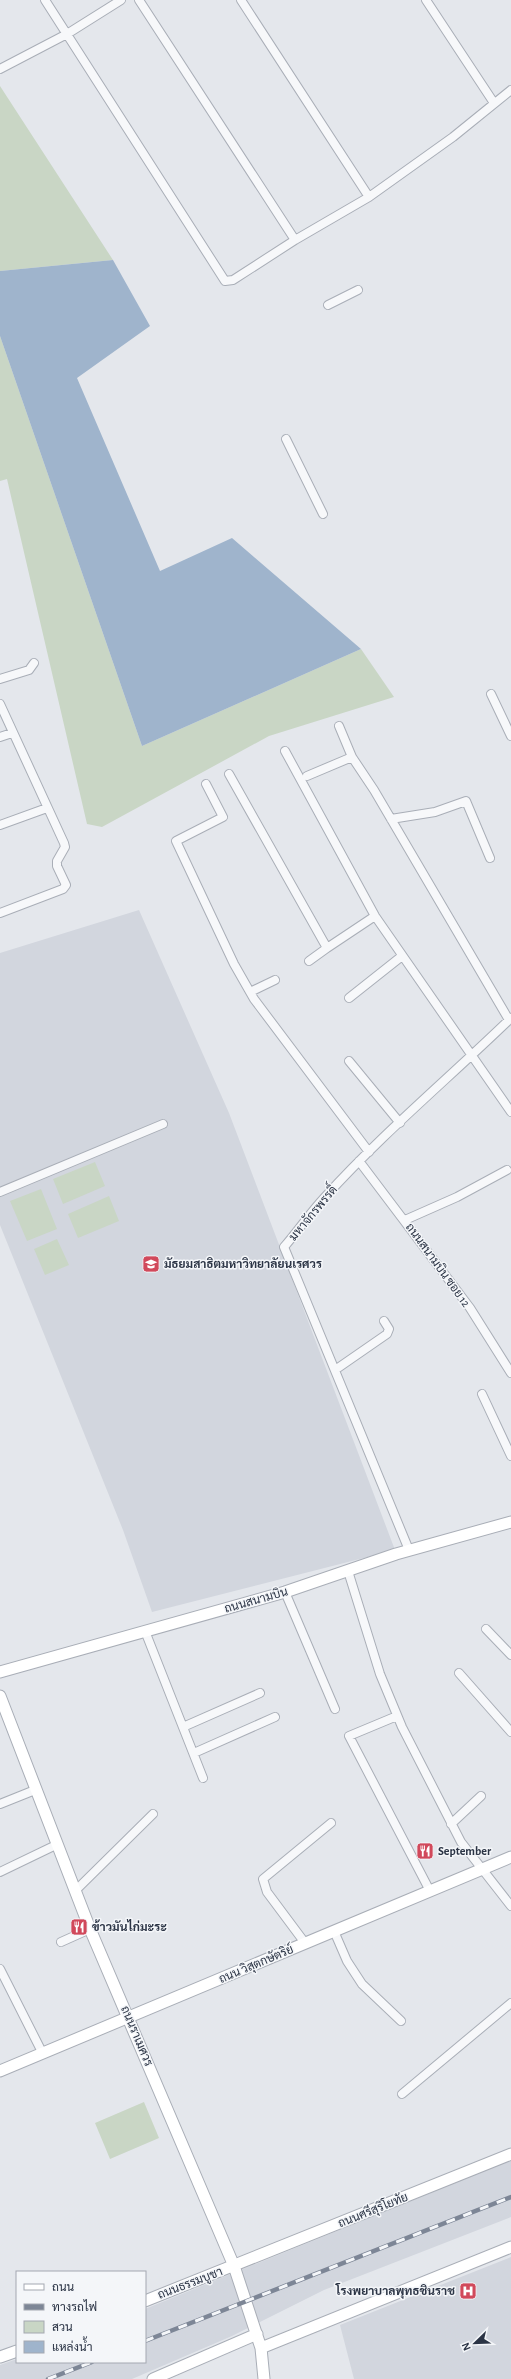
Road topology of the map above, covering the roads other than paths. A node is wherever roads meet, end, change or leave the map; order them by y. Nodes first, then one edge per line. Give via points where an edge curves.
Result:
1 (45, 0) edge
2 (121, 0) edge
3 (139, 0) edge
4 (241, 0) edge
5 (426, 0) edge
6 (68, 34) junction
7 (0, 69) edge
8 (511, 90) edge
9 (494, 103) junction
10 (370, 197) junction
11 (295, 240) junction
12 (358, 290) dead end
13 (328, 305) dead end
14 (286, 439) dead end
15 (323, 514) dead end
16 (34, 663) dead end
17 (0, 679) edge
18 (491, 694) dead end
19 (0, 704) edge
20 (339, 726) dead end
21 (12, 733) junction
22 (511, 736) edge
23 (0, 737) edge
24 (285, 751) dead end
25 (352, 758) junction
26 (229, 774) dead end
27 (307, 776) dead end
28 (206, 784) dead end
29 (47, 808) junction
30 (392, 819) junction
31 (0, 825) edge
32 (490, 858) dead end
33 (0, 913) edge
34 (374, 916) junction
35 (327, 948) junction
36 (402, 956) junction
37 (309, 961) dead end
38 (275, 980) dead end
39 (250, 992) junction
40 (349, 998) dead end
41 (510, 1019) edge
42 (474, 1056) junction
43 (349, 1061) dead end
44 (511, 1112) edge
45 (400, 1123) junction
46 (162, 1124) dead end
47 (369, 1152) junction
48 (360, 1162) junction
49 (507, 1170) dead end
50 (0, 1192) edge
51 (405, 1220) junction
52 (384, 1321) dead end
53 (335, 1370) junction
54 (511, 1373) edge
55 (482, 1394) dead end
56 (511, 1456) edge
57 (511, 1522) edge
58 (410, 1550) junction
59 (348, 1571) junction
60 (285, 1592) junction
61 (486, 1630) dead end
62 (145, 1631) junction
63 (511, 1655) edge
64 (0, 1672) edge
65 (459, 1673) dead end
66 (260, 1693) dead end
67 (0, 1696) edge
68 (335, 1709) dead end
69 (397, 1716) junction
70 (275, 1717) dead end
71 (183, 1727) junction
72 (511, 1732) edge
73 (194, 1753) junction
74 (204, 1778) dead end
75 (35, 1790) junction
76 (481, 1796) dead end
77 (0, 1804) edge
78 (153, 1814) dead end
79 (331, 1823) dead end
80 (450, 1824) junction
81 (56, 1844) junction
82 (511, 1857) edge
83 (482, 1868) junction
84 (0, 1872) edge
85 (75, 1891) junction
86 (430, 1891) junction
87 (511, 1906) edge
88 (90, 1929) junction
89 (334, 1931) junction
90 (61, 1942) dead end
91 (305, 1943) junction
92 (0, 1969) edge
93 (511, 2002) edge
94 (129, 2017) junction
95 (402, 2021) dead end
96 (43, 2054) junction
97 (0, 2071) edge
98 (402, 2094) dead end
99 (511, 2154) edge
100 (511, 2246) edge
101 (234, 2266) junction
102 (146, 2301) edge
103 (257, 2334) junction
104 (261, 2348) junction
105 (16, 2351) edge
106 (0, 2357) edge
107 (153, 2379) edge
108 (264, 2379) edge

1 - 6 street
2 - 6 street
3 - 11 street
4 - 10 street
5 - 9 street
6 - 7 street
6 - 11 street via 221,278 230,282 234,280
8 - 9 street
9 - 10 street via 453,137
10 - 11 street
12 - 13 street
14 - 15 street
16 - 17 street via 29,670
18 - 22 street
19 - 21 street
20 - 25 street
21 - 23 street
21 - 29 street
24 - 34 street
25 - 27 street
25 - 30 street
26 - 35 street
28 - 39 street via 223,817 176,841
29 - 31 street
29 - 33 street via 65,847 57,861 66,887
30 - 32 street via 435,812 466,801
30 - 41 street
34 - 35 street
34 - 36 street
35 - 37 street
36 - 40 street
36 - 42 street
38 - 39 street
39 - 47 street via 303,1067
41 - 42 street, มหาจักรพรรดิ์
42 - 44 street
42 - 45 street, มหาจักรพรรดิ์
43 - 45 street
45 - 47 street, มหาจักรพรรดิ์
46 - 50 street
47 - 48 street, มหาจักรพรรดิ์
48 - 51 street, ถนนสนามบิน ซอย 12
48 - 53 street, มหาจักรพรรดิ์ via 324,1198 284,1247
49 - 51 street via 457,1197
51 - 54 street, ถนนสนามบิน ซอย 12 via 470,1308
52 - 53 street via 389,1329 387,1334
53 - 58 street, มหาจักรพรรดิ์
55 - 56 street
57 - 58 street, ถนนสนามบิน
58 - 59 street, ถนนสนามบิน
59 - 60 street, ถนนสนามบิน
59 - 69 street via 380,1674
60 - 62 street, ถนนสนามบิน
60 - 68 street
61 - 63 street
62 - 64 street, ถนนสนามบิน
62 - 71 street
65 - 72 street
66 - 71 street
67 - 75 street, ถนนราเมศวร
69 - 80 street
69 - 86 street via 349,1736
70 - 73 street
71 - 73 street
73 - 74 street
75 - 77 street
75 - 81 street, ถนนราเมศวร
76 - 80 street
78 - 85 street
79 - 91 street via 263,1879 267,1892
80 - 83 street
81 - 84 street
81 - 85 street, ถนนราเมศวร
82 - 83 street, ถนน วิสุตกษัตริย์
83 - 86 street, ถนน วิสุตกษัตริย์
83 - 87 street
85 - 88 street, ถนนราเมศวร
86 - 89 street, ถนน วิสุตกษัตริย์
88 - 90 street
88 - 94 street, ถนนราเมศวร
89 - 91 street, ถนน วิสุตกษัตริย์
89 - 95 street via 347,1961 362,1984
91 - 94 street, ถนน วิสุตกษัตริย์
92 - 96 street
93 - 98 street
94 - 96 street, ถนน วิสุตกษัตริย์
94 - 101 street, ถนนราเมศวร
96 - 97 street, ถนน วิสุตกษัตริย์
99 - 101 street, ถนนศรีสุริโยทัย
100 - 104 street
101 - 102 street, ถนนธรรมบูชา
101 - 103 street, ถนนราเมศวร
103 - 104 street, ถนนราเมศวร
103 - 107 street
104 - 108 street, ถนนราเมศวร
105 - 106 street

